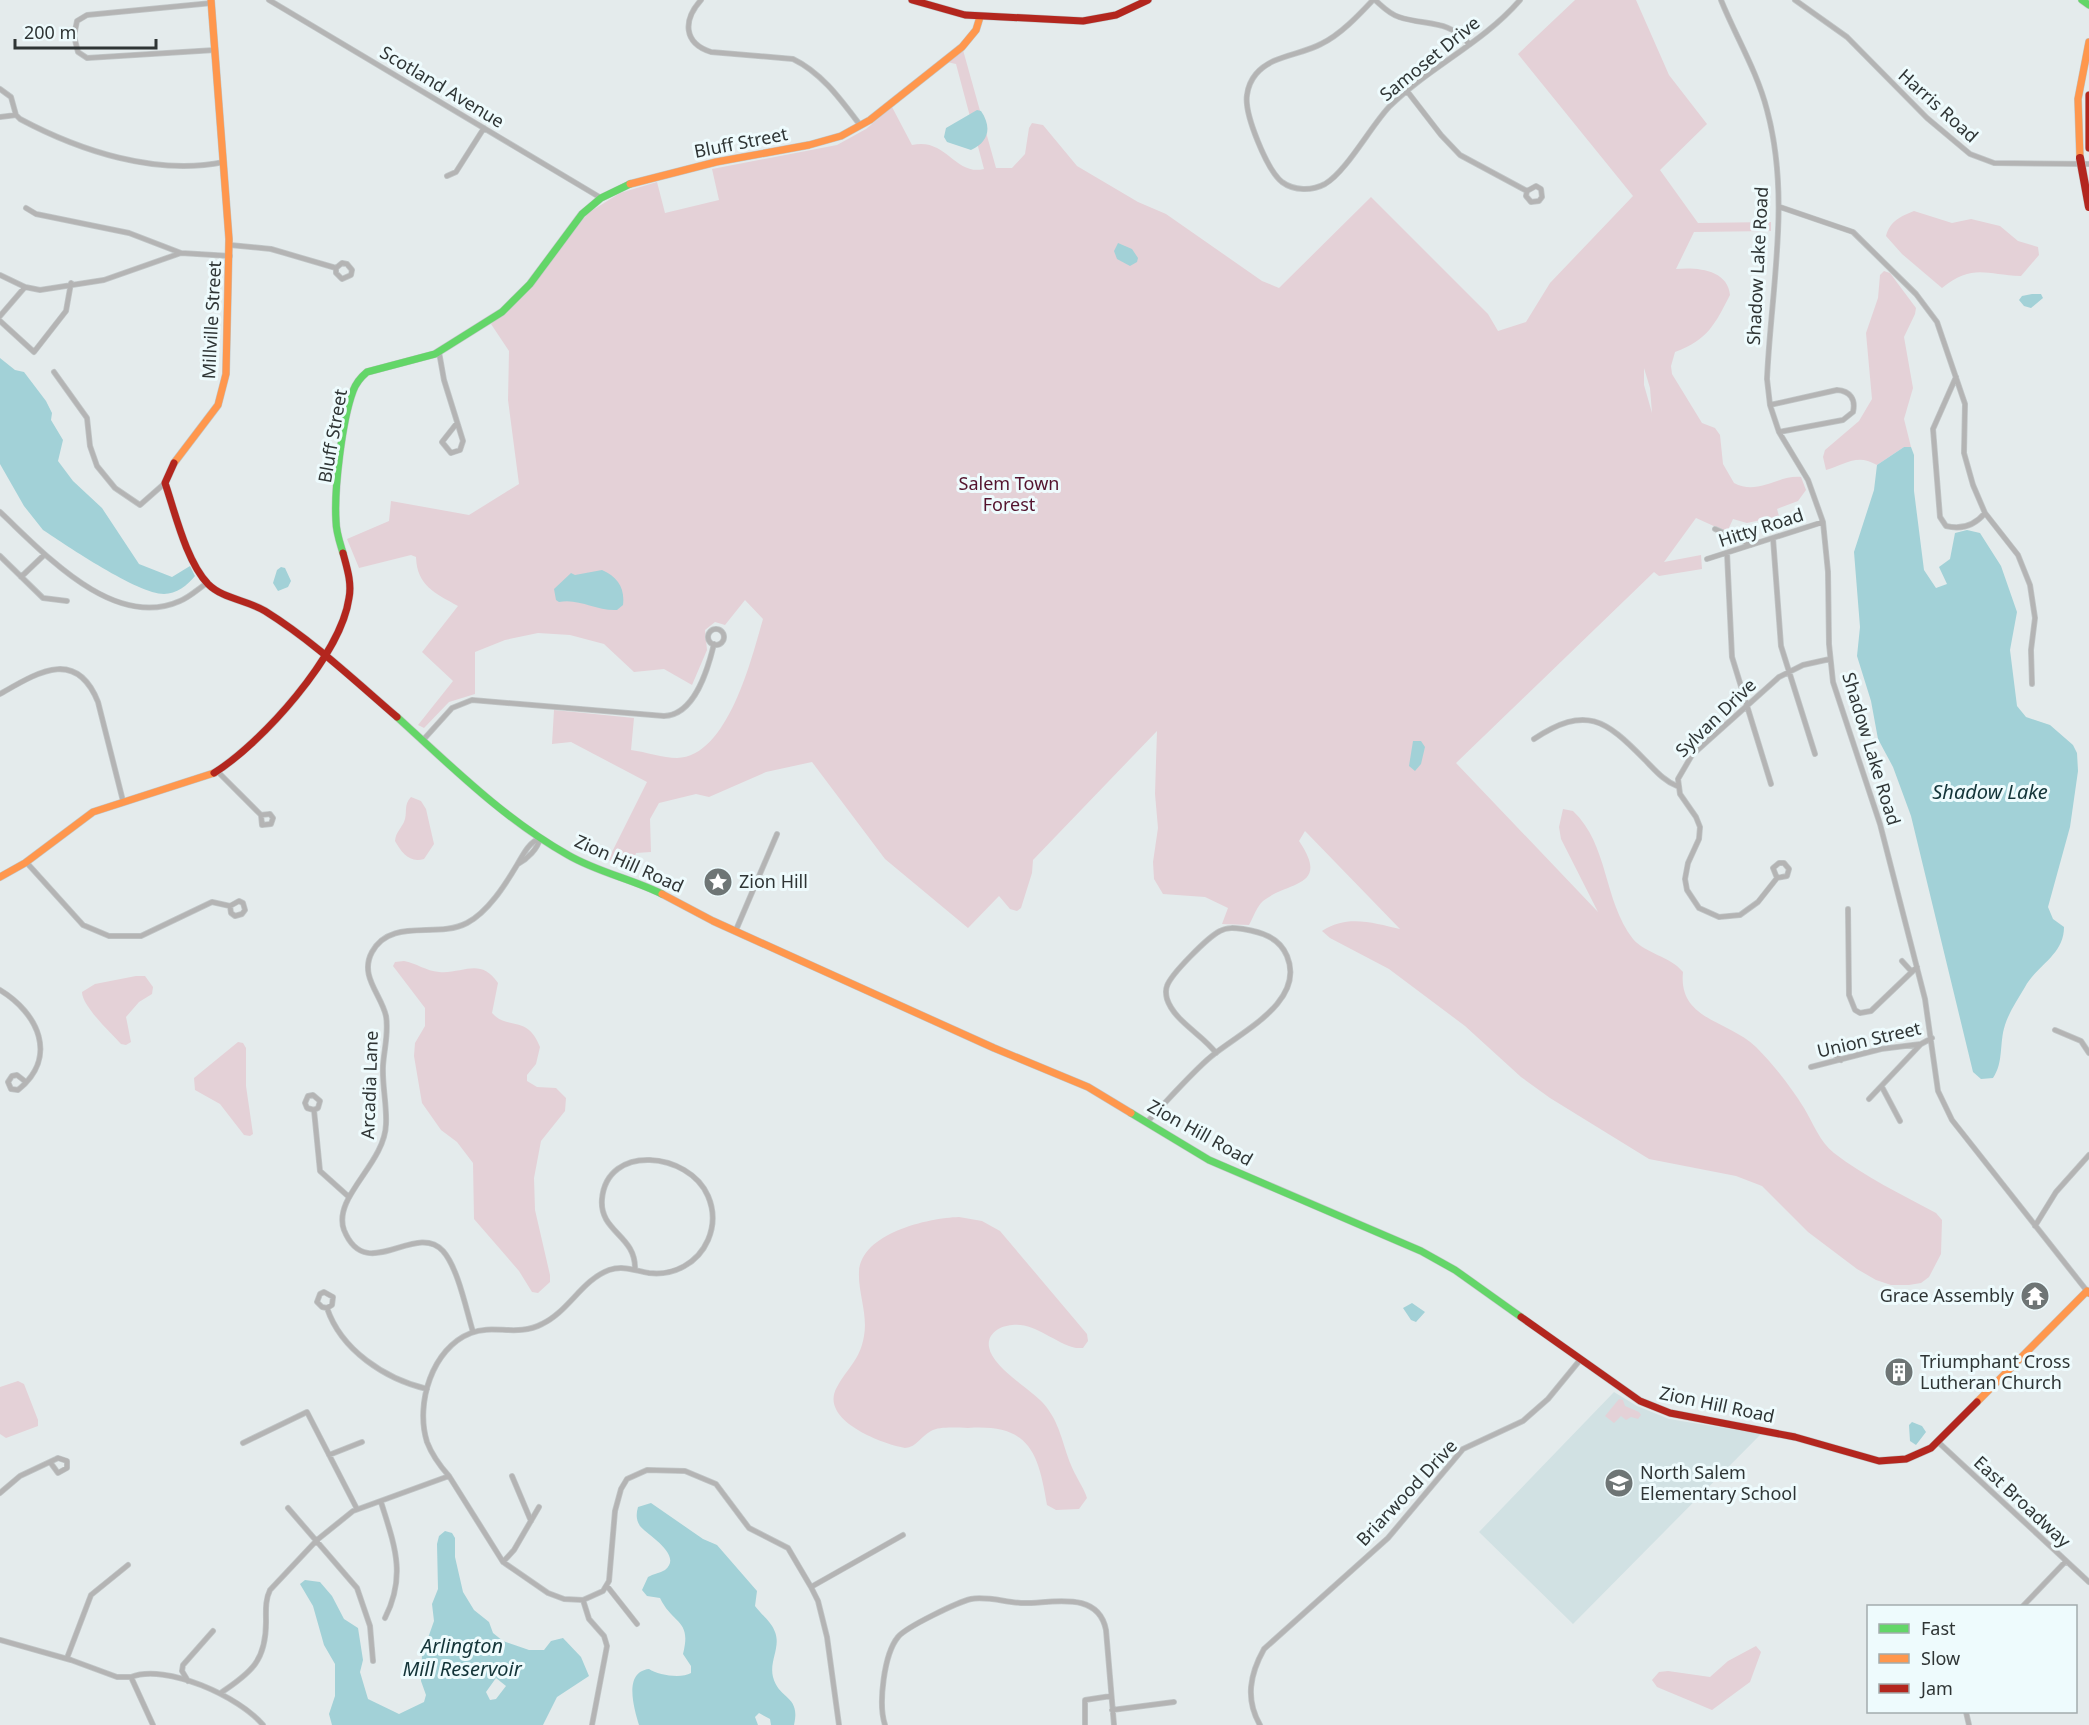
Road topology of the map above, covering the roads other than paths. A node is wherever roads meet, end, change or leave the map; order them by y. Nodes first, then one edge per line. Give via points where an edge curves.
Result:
1 (269, 0) edge
2 (700, 0) edge
3 (912, 0) edge
4 (1148, 0) edge
5 (1374, 0) edge
6 (1520, 0) edge
7 (1721, 0) edge
8 (1795, 0) edge
9 (2082, 0) edge
10 (212, 2) edge
11 (2089, 5) edge
12 (981, 17) junction
13 (2089, 42) edge
14 (1469, 44) junction
15 (215, 50) junction
16 (0, 89) edge
17 (1407, 91) junction
18 (2089, 95) edge
19 (16, 115) junction
20 (0, 117) edge
21 (861, 126) junction
22 (484, 128) junction
23 (2089, 148) edge
24 (224, 162) junction
25 (2089, 164) edge
26 (447, 176) dead end
27 (1527, 191) dead end
28 (601, 198) junction
29 (1780, 207) junction
30 (2089, 207) edge
31 (26, 208) dead end
32 (230, 245) junction
33 (181, 253) junction
34 (230, 256) junction
35 (336, 268) dead end
36 (0, 275) edge
37 (71, 283) junction
38 (25, 286) junction
39 (0, 316) edge
40 (0, 321) edge
41 (439, 352) junction
42 (54, 372) dead end
43 (1956, 377) junction
44 (1770, 405) junction
45 (457, 423) junction
46 (1779, 432) junction
47 (165, 483) junction
48 (0, 512) edge
49 (1985, 513) junction
50 (1823, 522) junction
51 (1715, 529) dead end
52 (1773, 538) junction
53 (1751, 545) junction
54 (1727, 553) junction
55 (0, 556) edge
56 (43, 556) junction
57 (1707, 559) dead end
58 (21, 577) junction
59 (207, 583) junction
60 (67, 601) dead end
61 (714, 644) dead end
62 (326, 654) junction
63 (1830, 659) junction
64 (1788, 671) junction
65 (2032, 684) dead end
66 (0, 694) edge
67 (1747, 706) junction
68 (424, 739) junction
69 (1534, 739) dead end
70 (1815, 754) dead end
71 (217, 771) junction
72 (1771, 784) dead end
73 (1677, 786) junction
74 (123, 801) junction
75 (261, 815) dead end
76 (777, 834) dead end
77 (540, 838) junction
78 (27, 863) junction
79 (0, 877) edge
80 (1777, 878) dead end
81 (230, 906) dead end
82 (1848, 909) dead end
83 (736, 930) junction
84 (1902, 962) dead end
85 (1917, 967) junction
86 (1912, 972) junction
87 (0, 990) edge
88 (2055, 1030) dead end
89 (1932, 1038) junction
90 (1921, 1044) junction
91 (1829, 1050) dead end
92 (1216, 1053) junction
93 (2089, 1053) edge
94 (1841, 1060) junction
95 (1811, 1067) dead end
96 (26, 1082) dead end
97 (1882, 1087) junction
98 (1869, 1098) dead end
99 (314, 1110) dead end
100 (1900, 1121) dead end
101 (1147, 1122) junction
102 (2089, 1155) edge
103 (349, 1197) junction
104 (2035, 1226) junction
105 (635, 1269) junction
106 (2088, 1292) edge
107 (327, 1308) dead end
108 (473, 1332) junction
109 (1580, 1360) junction
110 (427, 1389) junction
111 (1936, 1441) junction
112 (362, 1442) dead end
113 (243, 1443) dead end
114 (329, 1455) junction
115 (50, 1462) dead end
116 (449, 1476) junction
117 (512, 1476) dead end
118 (0, 1493) edge
119 (381, 1502) junction
120 (540, 1507) dead end
121 (288, 1508) dead end
122 (357, 1509) junction
123 (531, 1521) junction
124 (903, 1535) dead end
125 (317, 1540) junction
126 (2066, 1561) junction
127 (502, 1562) junction
128 (128, 1565) dead end
129 (2089, 1582) edge
130 (607, 1586) junction
131 (811, 1587) junction
132 (583, 1600) junction
133 (2024, 1605) edge
134 (385, 1618) dead end
135 (637, 1624) dead end
136 (213, 1631) dead end
137 (0, 1640) edge
138 (67, 1658) junction
139 (373, 1661) dead end
140 (131, 1677) junction
141 (189, 1683) junction
142 (222, 1692) junction
143 (1111, 1696) junction
144 (1174, 1702) dead end
145 (1113, 1710) junction
146 (153, 1725) edge
147 (263, 1725) edge
148 (592, 1725) edge
149 (839, 1725) edge
150 (885, 1725) edge
151 (1085, 1725) edge
152 (1114, 1725) edge
153 (1260, 1725) edge

1 - 22 street, Scotland Avenue
2 - 21 street via 688,20 687,31 700,48 793,59 820,77
3 - 12 street
4 - 12 street via 1100,20
5 - 14 street via 1399,17 1452,28
5 - 17 street, Samoset Drive via 1324,43 1267,64 1255,75 1246,96 1251,123 1281,181 1301,189 1312,188 1328,183 1336,175 1381,116
6 - 14 street, Samoset Drive
7 - 29 street, Shadow Lake Road via 1756,75 1767,111 1776,155
8 - 25 street, Harris Road via 1847,37 1927,118 1970,154 1994,163
9 - 11 street
10 - 15 street, Millville Street
10 - 15 street via 87,15 77,21 74,36 78,52 87,58
12 - 21 street, Bluff Street via 962,47
13 - 30 street, bridge via 2079,99 2080,158
14 - 17 street, Samoset Drive
15 - 24 street, Millville Street
16 - 19 street via 11,97
17 - 27 street via 1460,155
18 - 23 street
19 - 20 street
19 - 24 street via 58,138 117,156 182,167
21 - 28 street, Bluff Street via 820,143 743,156 630,184
22 - 26 street via 456,172
22 - 28 street, Scotland Avenue
24 - 32 street, Millville Street
28 - 41 street, Bluff Street via 582,214 523,293 502,312
29 - 43 street via 1844,228 1873,250 1932,313
29 - 44 street, Shadow Lake Road via 1768,352
31 - 33 street via 36,214 129,233
32 - 34 street, Millville Street
32 - 35 street via 271,249
33 - 34 street
33 - 37 street via 104,280
34 - 47 street, Millville Street via 224,392 209,421 173,463
36 - 38 street
37 - 38 street via 40,290
37 - 40 street via 66,311 34,352
38 - 39 street
41 - 45 street
41 - 62 street, Bluff Street via 367,372 354,389 335,514 351,584 349,601
42 - 47 street via 87,418 97,466 116,488 140,505
43 - 49 street via 1965,404 1964,453
43 - 49 street via 1933,429 1940,517 1946,526 1957,527 1974,524
44 - 46 street, Shadow Lake Road
44 - 46 street via 1837,390 1847,393 1853,401 1851,414 1843,420
45 - 45 street via 462,446 451,453 442,442
46 - 50 street, Shadow Lake Road via 1808,480
47 - 59 street via 189,551
48 - 56 street
49 - 65 street via 2018,555 2030,585 2035,618
50 - 52 street, Hitty Road
50 - 63 street, Shadow Lake Road
51 - 53 street
52 - 53 street, Hitty Road
52 - 64 street via 1778,630
53 - 54 street, Hitty Road
54 - 57 street, Hitty Road
54 - 67 street via 1732,657
55 - 58 street
56 - 58 street
56 - 59 street via 106,597 127,604 170,605
58 - 60 street via 43,598
59 - 62 street via 220,593 263,610
61 - 68 street via 702,679 675,715 472,700 452,708
62 - 68 street, Zion Hill Road
62 - 71 street, Bluff Street via 259,734
63 - 64 street, Sylvan Drive
63 - 85 street, Shadow Lake Road via 1837,698 1880,824
64 - 67 street, Sylvan Drive
64 - 70 street
66 - 74 street via 49,670 71,670 85,679 98,702
67 - 72 street
67 - 73 street, Sylvan Drive via 1692,755 1682,768
68 - 77 street, Zion Hill Road via 497,806
69 - 73 street via 1566,720 1599,722 1613,729 1665,780
71 - 74 street, Bluff Street via 181,786
71 - 75 street
73 - 80 street, Sylvan Drive via 1700,827 1685,879 1699,908 1719,917 1740,915 1758,902
74 - 78 street, Bluff Street via 85,816
76 - 83 street
77 - 83 street, Zion Hill Road via 571,857 644,885
77 - 103 street, Arcadia Lane via 534,840 487,906 468,923 442,930 393,933 380,941 372,953 368,975 382,1003 387,1030 383,1065 386,1127 377,1158
78 - 79 street, Bluff Street
78 - 81 street via 82,924 109,936 141,936 213,902
82 - 86 street via 1849,995 1855,1010 1871,1011
83 - 101 street, Zion Hill Road via 1088,1087
84 - 86 street
85 - 86 street
85 - 89 street, Shadow Lake Road
87 - 96 street via 21,1007 41,1041 39,1064
88 - 93 street via 2081,1041
89 - 90 street, Union Street
89 - 104 street, Shadow Lake Road via 1935,1076 1944,1107
90 - 94 street, Union Street
90 - 97 street
91 - 94 street
92 - 92 street via 1239,1039 1270,1010 1288,985 1286,956 1278,943 1265,934 1233,928 1221,930 1166,987 1172,1008
92 - 101 street
94 - 95 street, Union Street
97 - 98 street
97 - 100 street
99 - 103 street via 320,1171
101 - 109 street, Zion Hill Road via 1209,1160 1455,1270
102 - 104 street via 2056,1192
103 - 108 street, Arcadia Lane via 342,1219 344,1230 356,1246 385,1254 425,1242 442,1250 452,1267
104 - 106 street, Shadow Lake Road
105 - 105 street via 657,1274 681,1268 700,1254 709,1238 713,1220 709,1196 695,1177 672,1163 646,1160 626,1166 610,1178 603,1190 604,1217 630,1245
105 - 108 street via 604,1272 556,1316 536,1327 514,1332
106 - 111 street, Zion Hill Road
107 - 110 street via 341,1337 362,1356 393,1378
108 - 110 street via 448,1350
109 - 111 street, Zion Hill Road via 1640,1401 1681,1416 1794,1437 1890,1462 1921,1454
109 - 153 street, Briarwood Drive via 1548,1399 1523,1421 1463,1449 1388,1538 1264,1649 1251,1685
110 - 116 street via 427,1441
111 - 126 street, East Broadway
112 - 114 street
113 - 114 street via 307,1412
114 - 122 street
115 - 118 street via 14,1479
116 - 119 street
116 - 127 street
117 - 123 street
119 - 122 street
119 - 134 street via 399,1570
120 - 123 street
121 - 125 street
122 - 125 street
123 - 127 street
124 - 131 street
125 - 139 street via 357,1587 370,1626
125 - 142 street via 268,1594 265,1642 257,1662 243,1679
126 - 129 street, East Broadway
126 - 133 street
127 - 132 street via 548,1593
128 - 138 street via 91,1595
130 - 131 street via 621,1489 627,1479 647,1470 685,1471 716,1484 749,1528 788,1548
130 - 132 street
130 - 135 street
131 - 149 street via 827,1637
132 - 148 street via 589,1619 604,1636 607,1646
136 - 141 street via 183,1665
137 - 138 street
138 - 140 street via 117,1677
140 - 141 street via 149,1672
140 - 146 street
141 - 142 street
142 - 147 street
143 - 145 street
143 - 150 street via 1105,1624 1087,1605 1071,1600 1022,1603 976,1599 913,1626 896,1639 884,1683
143 - 151 street via 1085,1700
144 - 145 street
145 - 152 street

